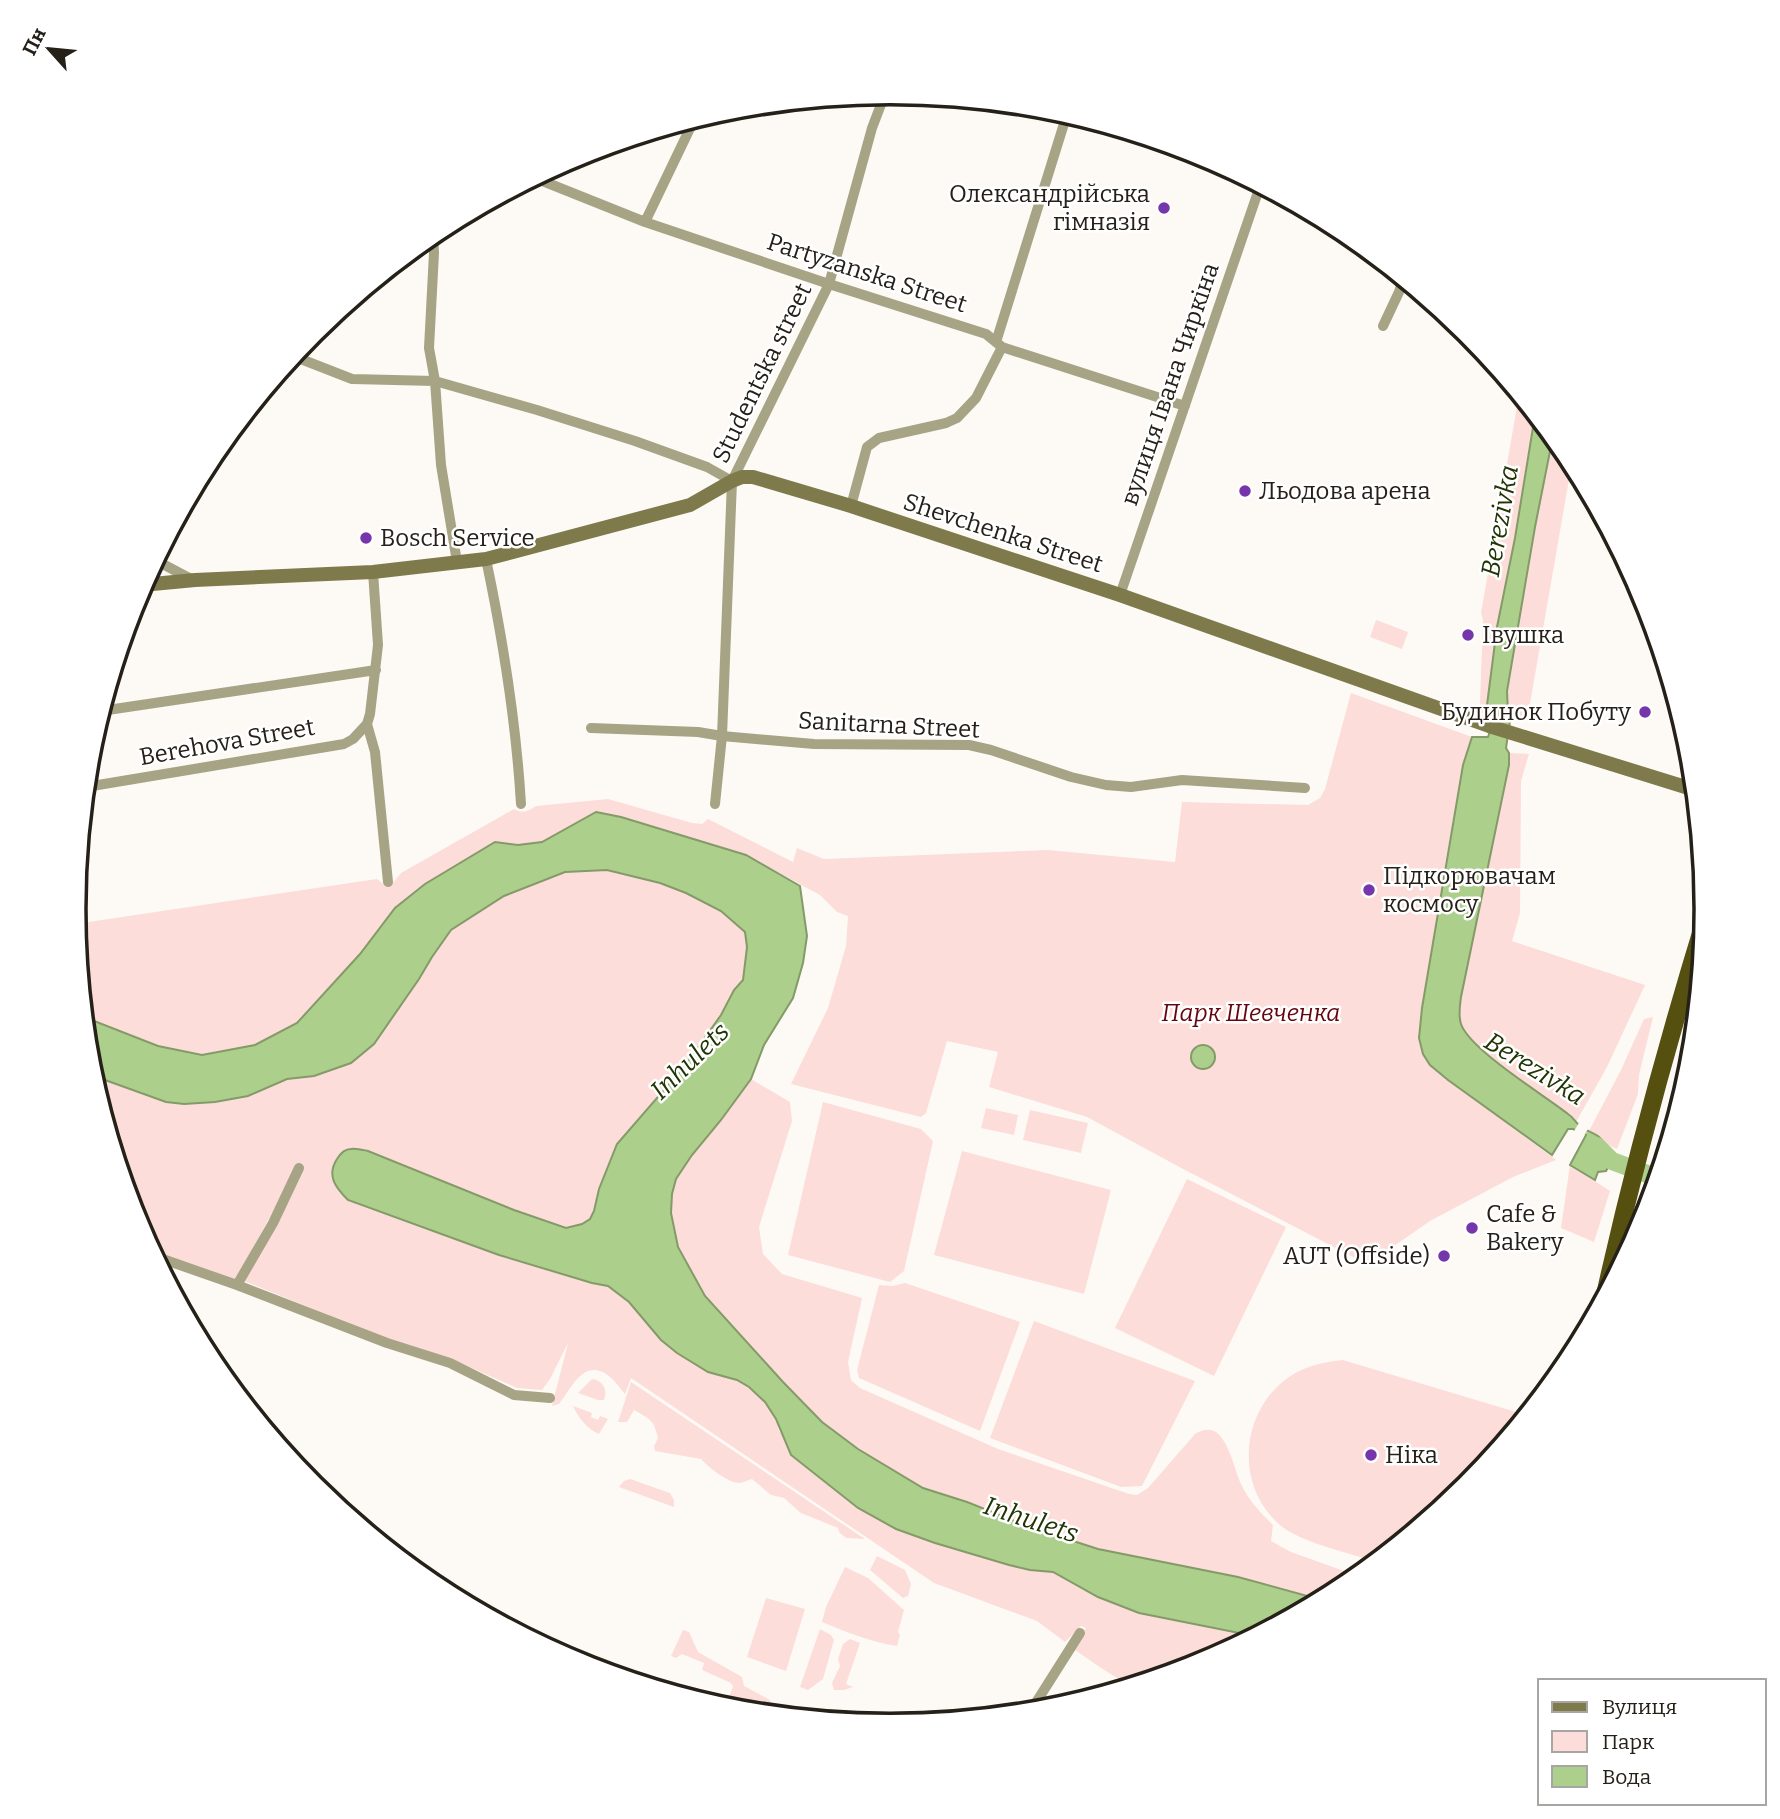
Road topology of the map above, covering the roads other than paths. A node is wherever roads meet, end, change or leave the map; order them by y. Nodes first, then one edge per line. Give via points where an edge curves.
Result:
1 (880, 105) edge
2 (1065, 125) edge
3 (688, 131) edge
4 (546, 182) edge
5 (1257, 194) edge
6 (645, 222) junction
7 (434, 247) edge
8 (829, 284) junction
9 (1400, 288) edge
10 (1383, 326) dead end
11 (999, 345) junction
12 (303, 360) edge
13 (435, 381) junction
14 (1185, 406) junction
15 (732, 481) junction
16 (851, 506) junction
17 (485, 559) junction
18 (457, 562) junction
19 (164, 565) edge
20 (373, 572) junction
21 (195, 580) junction
22 (155, 584) edge
23 (1120, 595) junction
24 (376, 670) junction
25 (111, 710) edge
26 (367, 724) junction
27 (592, 728) dead end
28 (722, 736) junction
29 (96, 785) edge
30 (1684, 787) edge
31 (1305, 788) dead end
32 (521, 804) dead end
33 (715, 804) dead end
34 (388, 882) dead end
35 (1693, 962) edge
36 (299, 1168) dead end
37 (167, 1261) edge
38 (1613, 1261) edge
39 (237, 1285) junction
40 (550, 1398) dead end
41 (1080, 1633) dead end
42 (1038, 1700) edge

1 - 8 street, Studentska street
2 - 11 street
3 - 6 street
4 - 6 street, Partyzanska Street
5 - 14 street, вулиця Івана Чиркіна
6 - 8 street, Partyzanska Street
7 - 13 street via 429,348
8 - 11 street, Partyzanska Street via 986,334
8 - 15 street, Studentska street
9 - 10 street
11 - 14 street, Partyzanska Street
11 - 16 street via 976,398 957,418 879,438 867,447
12 - 13 street, Shevchenka Street via 352,379
13 - 15 street, Shevchenka Street via 635,441
13 - 18 street via 441,464
14 - 23 street, вулиця Івана Чиркіна
15 - 16 main road, Shevchenka Street via 753,477
15 - 17 main road via 690,505
15 - 28 street, Studentska street
16 - 23 main road, Shevchenka Street
17 - 18 main road
17 - 32 street via 505,656
18 - 20 main road
19 - 21 street
20 - 21 main road
20 - 24 street
21 - 22 main road
23 - 30 main road, Shevchenka Street via 1489,726
24 - 25 street
24 - 26 street
26 - 29 street, Berehova Street via 344,744
26 - 34 street via 375,752
27 - 28 street, Sanitarna Street
28 - 31 street, Sanitarna Street via 814,744 969,745 1106,785 1131,787 1182,780
28 - 33 street, Studentska street
35 - 38 highway
36 - 39 street
37 - 39 street
39 - 40 street via 450,1363 514,1395
41 - 42 street

